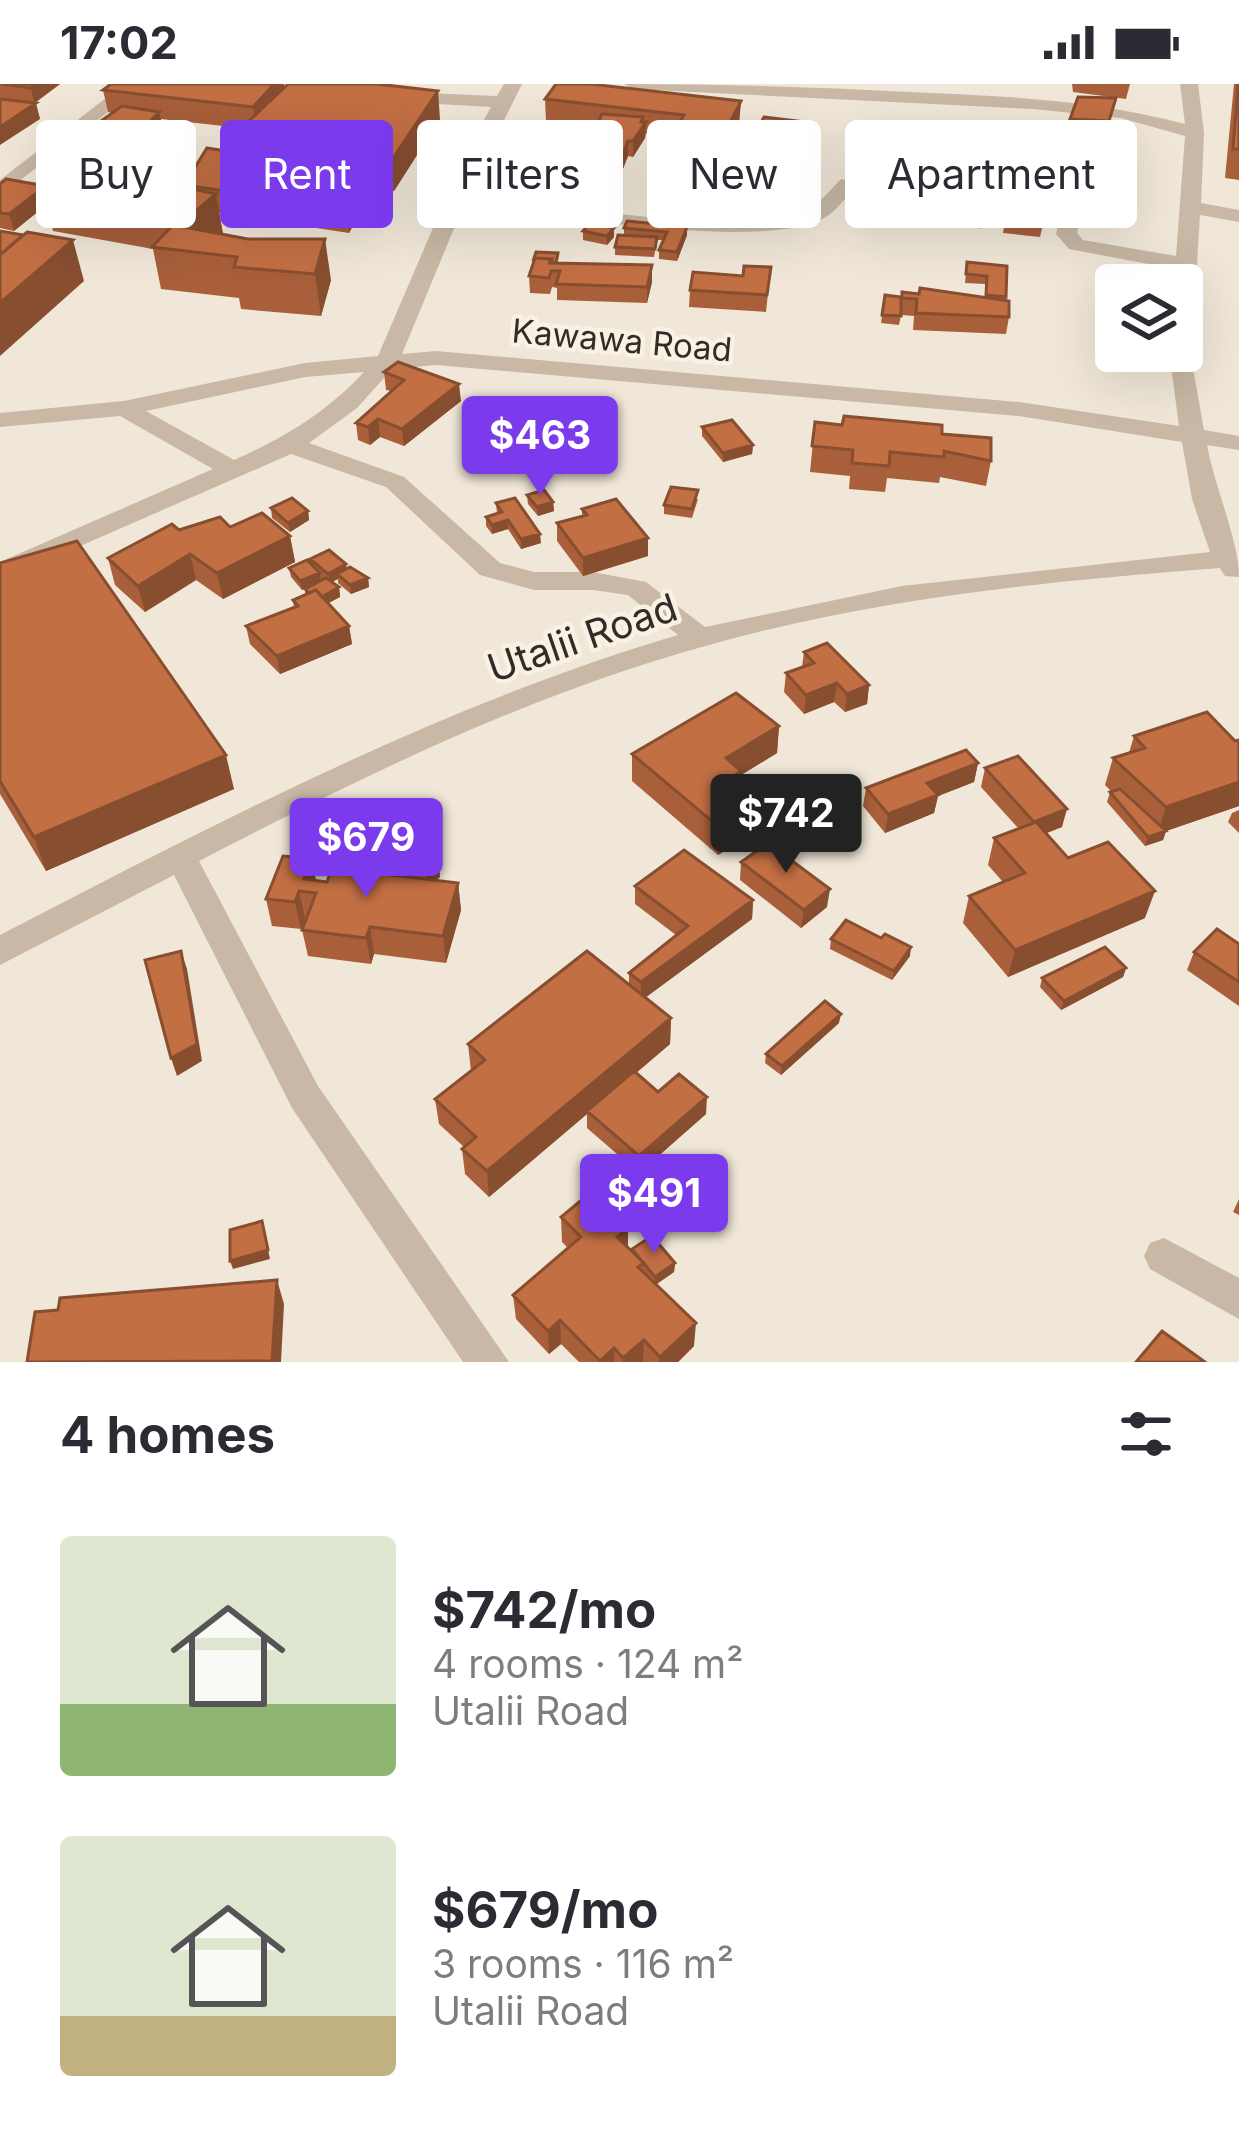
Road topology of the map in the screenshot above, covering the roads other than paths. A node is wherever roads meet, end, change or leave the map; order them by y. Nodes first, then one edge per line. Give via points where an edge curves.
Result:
1 (135, 84) edge
2 (633, 84) edge
3 (1190, 84) edge
4 (508, 93) edge
5 (377, 94) edge
6 (493, 120) edge
7 (1195, 133) junction
8 (845, 186) edge
9 (0, 190) edge
10 (1188, 207) junction
11 (623, 215) edge
12 (1239, 216) edge
13 (445, 228) edge
14 (1068, 228) edge
15 (1184, 264) joint
16 (388, 358) junction
17 (1185, 372) edge
18 (124, 408) junction
19 (0, 420) edge
20 (1195, 433) junction
21 (1239, 443) edge
22 (290, 445) junction
23 (235, 471) junction
24 (1234, 564) edge
25 (0, 572) edge
26 (700, 637) junction
27 (181, 857) junction
28 (0, 951) edge
29 (1164, 1256) dead end
30 (1239, 1300) edge
31 (488, 1362) edge

1 - 9 street
2 - 7 street via 1033,103 1122,113
3 - 7 street
4 - 5 street
4 - 6 street
7 - 10 street
8 - 11 street via 818,213 722,223
10 - 12 street
10 - 15 street
13 - 16 street
14 - 15 street via 1076,245
16 - 18 street, Kawawa Road
16 - 20 street, Kawawa Road via 997,407
16 - 22 street via 349,403
17 - 20 street
18 - 19 street, Kawawa Road
18 - 23 street
20 - 21 street, Kawawa Road
20 - 24 street via 1207,502
22 - 23 street
22 - 26 street via 395,482 490,569 534,581 636,588
23 - 25 street
24 - 26 street, Utalii Road via 945,585
26 - 27 street, Utalii Road via 460,722
27 - 28 street, Utalii Road
27 - 31 street via 305,1097
29 - 30 street

